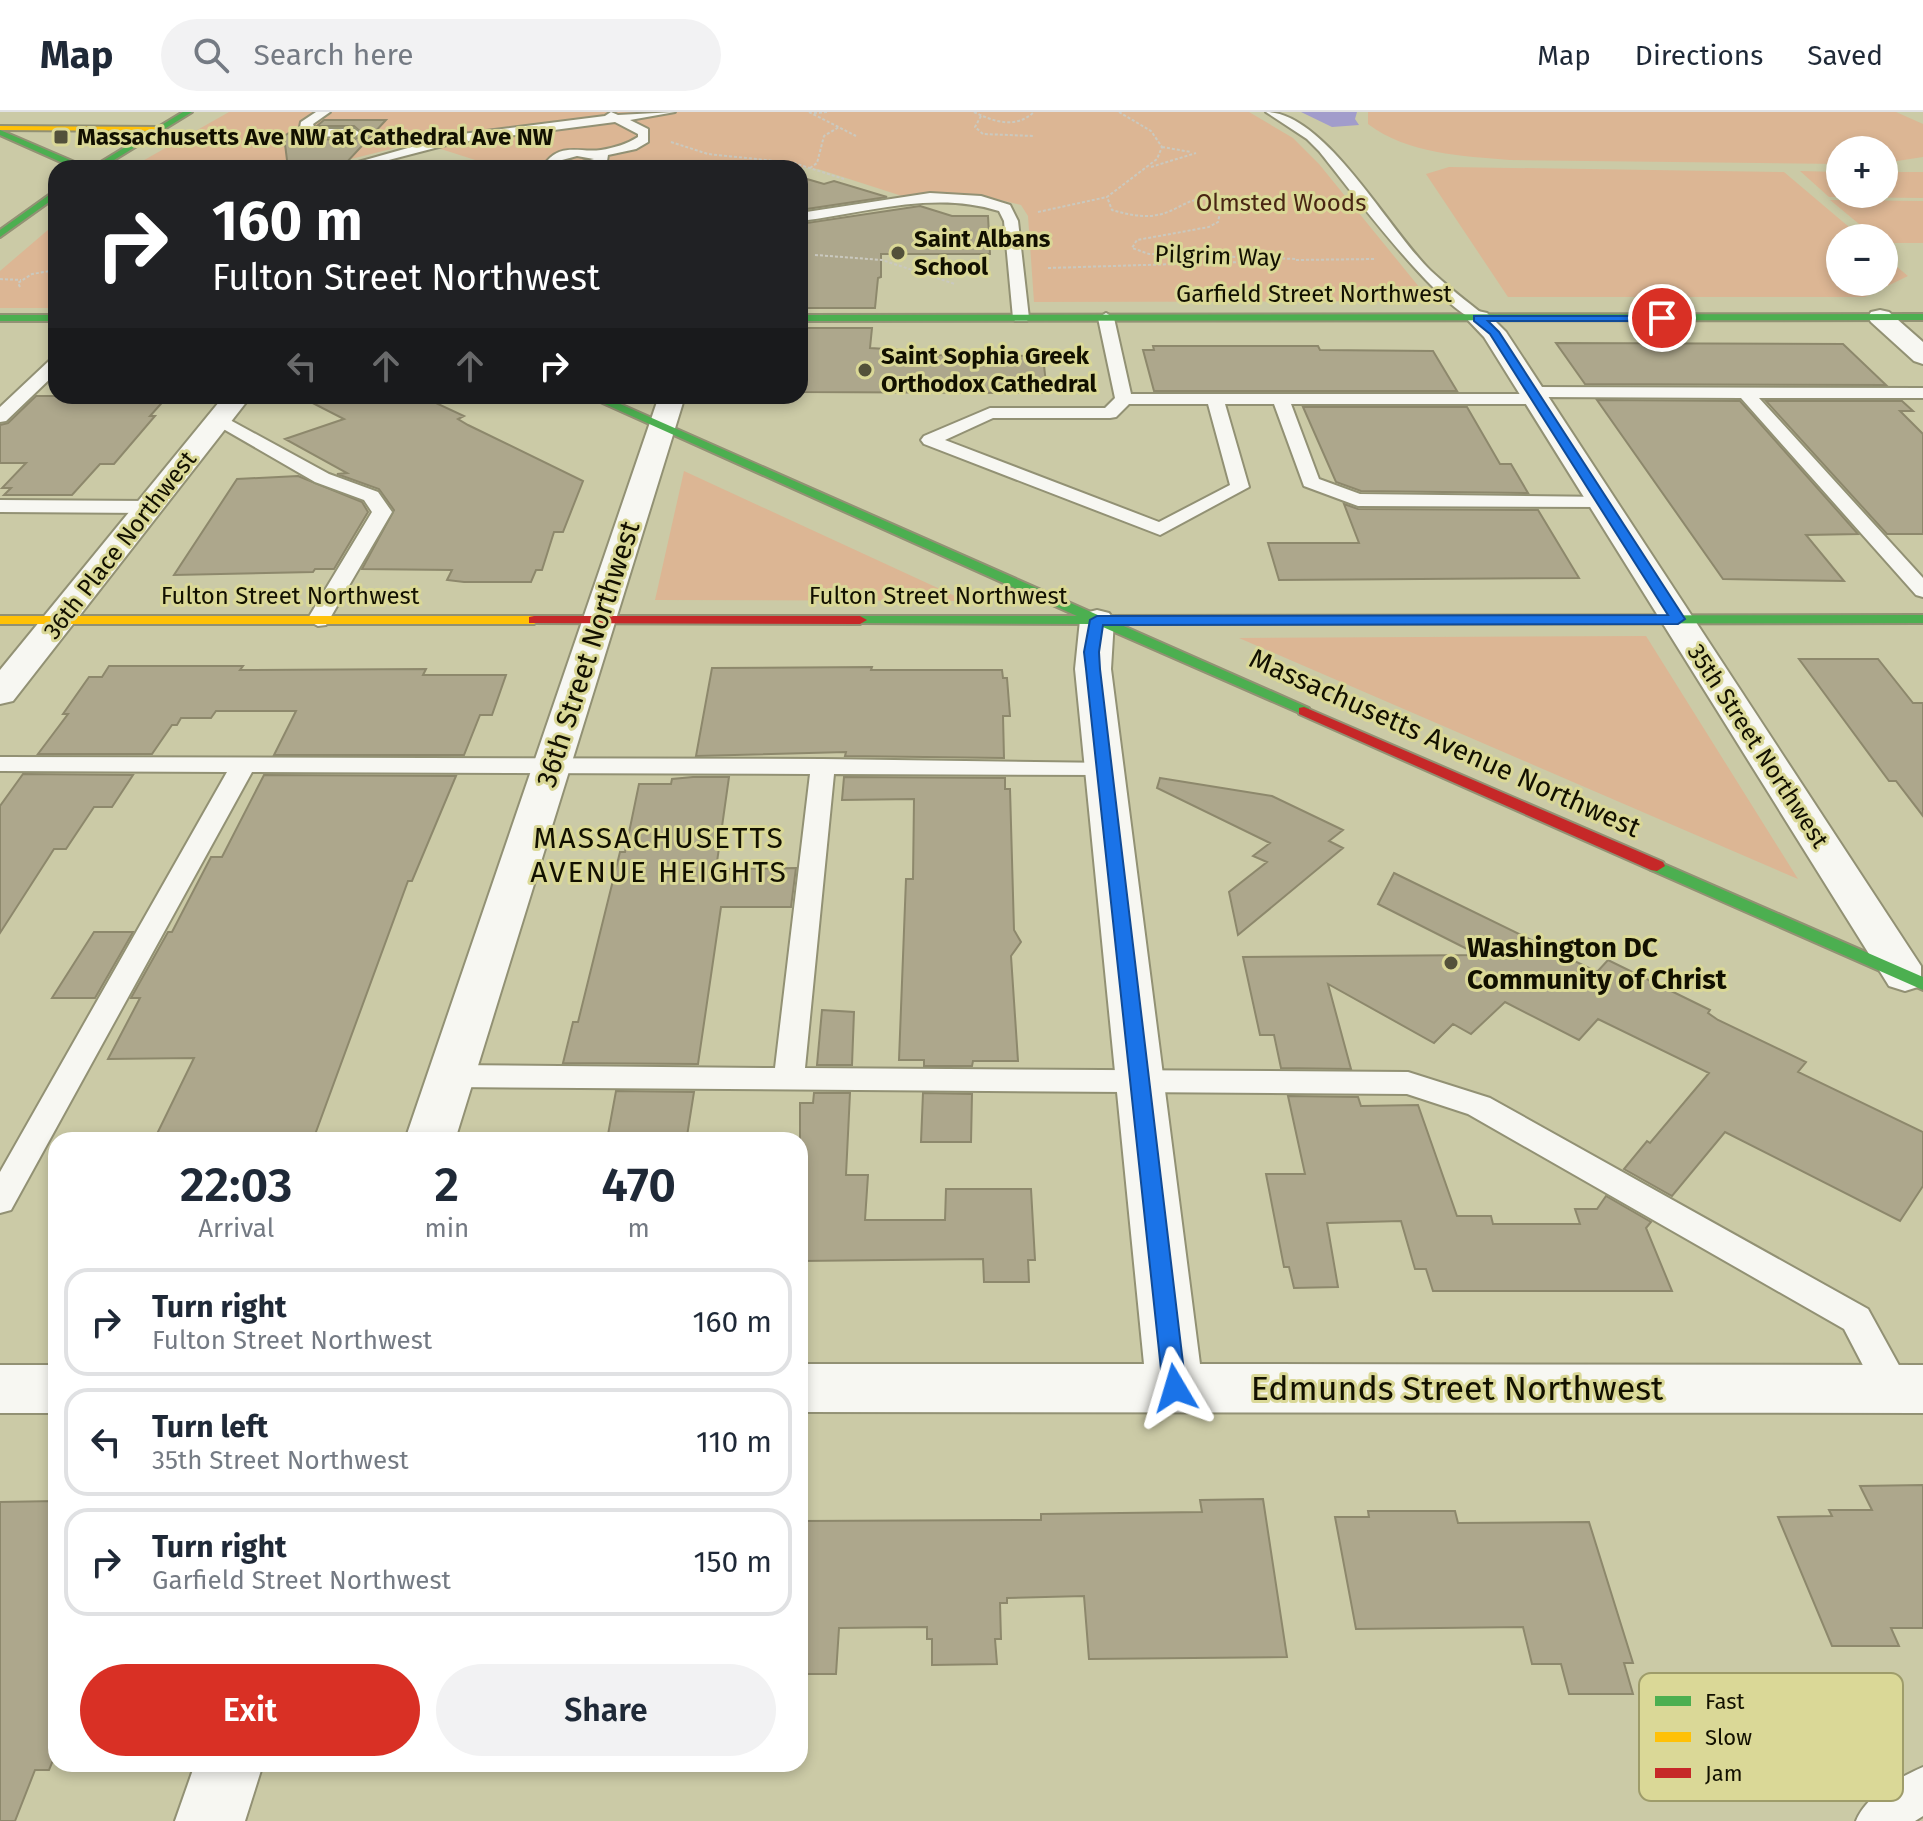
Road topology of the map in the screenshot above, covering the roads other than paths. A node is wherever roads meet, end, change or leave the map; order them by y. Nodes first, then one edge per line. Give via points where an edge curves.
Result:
1 (188, 112) edge
2 (324, 112) edge
3 (600, 112) edge
4 (669, 112) edge
5 (1272, 112) edge
6 (616, 118) junction
7 (160, 129) junction
8 (0, 130) edge
9 (354, 133) dead end
10 (598, 154) dead end
11 (64, 160) edge
12 (108, 160) edge
13 (374, 160) edge
14 (48, 199) edge
15 (808, 216) edge
16 (0, 234) edge
17 (1880, 317) junction
18 (1923, 317) edge
19 (0, 318) edge
20 (48, 318) edge
21 (808, 318) edge
22 (1021, 318) junction
23 (1106, 318) junction
24 (1478, 318) junction
25 (1923, 356) edge
26 (48, 372) edge
27 (1745, 392) junction
28 (1923, 393) edge
29 (1534, 396) junction
30 (1124, 399) junction
31 (1215, 399) junction
32 (1272, 399) junction
33 (632, 404) edge
34 (229, 408) edge
35 (667, 411) edge
36 (0, 417) edge
37 (1602, 501) junction
38 (0, 506) edge
39 (150, 507) junction
40 (1923, 591) edge
41 (1678, 619) junction
42 (1923, 619) edge
43 (0, 620) edge
44 (61, 620) junction
45 (318, 620) junction
46 (599, 620) junction
47 (1097, 620) junction
48 (0, 693) edge
49 (0, 764) edge
50 (244, 764) junction
51 (552, 765) junction
52 (823, 766) junction
53 (1104, 768) junction
54 (1914, 980) edge
55 (451, 1076) junction
56 (789, 1078) junction
57 (1139, 1081) junction
58 (433, 1132) edge
59 (0, 1201) edge
60 (808, 1388) edge
61 (1175, 1388) junction
62 (0, 1389) edge
63 (48, 1389) edge
64 (1909, 1389) edge
65 (226, 1772) edge
66 (1923, 1789) edge
67 (210, 1821) edge
68 (1878, 1821) edge

1 - 7 main road
2 - 9 lane via 307,122 312,133
3 - 6 lane
4 - 6 lane
5 - 24 lane via 1311,136 1427,276 1445,285
6 - 10 lane via 644,132 644,139
6 - 13 lane via 454,139
7 - 8 main road
7 - 12 main road
8 - 11 main road
14 - 16 main road
15 - 22 lane via 957,198 991,202 1008,213
17 - 18 main road, Garfield Street Northwest
17 - 24 main road, Garfield Street Northwest
17 - 25 street
19 - 20 main road
21 - 22 main road, Garfield Street Northwest
22 - 23 main road, Garfield Street Northwest
23 - 24 main road, Garfield Street Northwest
23 - 30 lane
24 - 29 street, 35th Street Northwest via 1494,332
26 - 36 lane
27 - 28 lane
27 - 29 lane
27 - 40 lane
29 - 32 lane
29 - 37 street, 35th Street Northwest
30 - 31 lane
30 - 31 lane via 1110,413 990,413 930,440 1160,529 1240,487
31 - 32 lane
32 - 37 lane via 1311,482 1358,500
33 - 35 main road, Massachusetts Avenue Northwest
34 - 39 street, 36th Place Northwest
34 - 45 lane via 322,478 371,496 382,512
35 - 46 street, 36th Street Northwest
35 - 47 main road, Massachusetts Avenue Northwest
37 - 41 street, 35th Street Northwest
38 - 39 lane
39 - 44 street, 36th Place Northwest
41 - 42 main road, Fulton Street Northwest
41 - 47 main road, Fulton Street Northwest
41 - 54 street, 35th Street Northwest
43 - 44 main road, Fulton Street Northwest
44 - 45 main road, Fulton Street Northwest
44 - 48 street, 36th Place Northwest
45 - 46 main road, Fulton Street Northwest
46 - 47 main road, Fulton Street Northwest
46 - 51 street, 36th Street Northwest
47 - 53 street via 1092,652
47 - 54 main road, Massachusetts Avenue Northwest
49 - 50 lane
50 - 51 lane
50 - 59 lane
51 - 52 lane
51 - 55 street, 36th Street Northwest
52 - 53 lane
52 - 56 lane
53 - 57 street
55 - 56 lane
55 - 58 street, 36th Street Northwest
56 - 57 lane
57 - 61 street
57 - 64 lane via 1408,1083 1479,1106 1856,1319
60 - 61 street, Edmunds Street Northwest
61 - 64 street, Edmunds Street Northwest
62 - 63 street
65 - 67 street
66 - 68 lane

